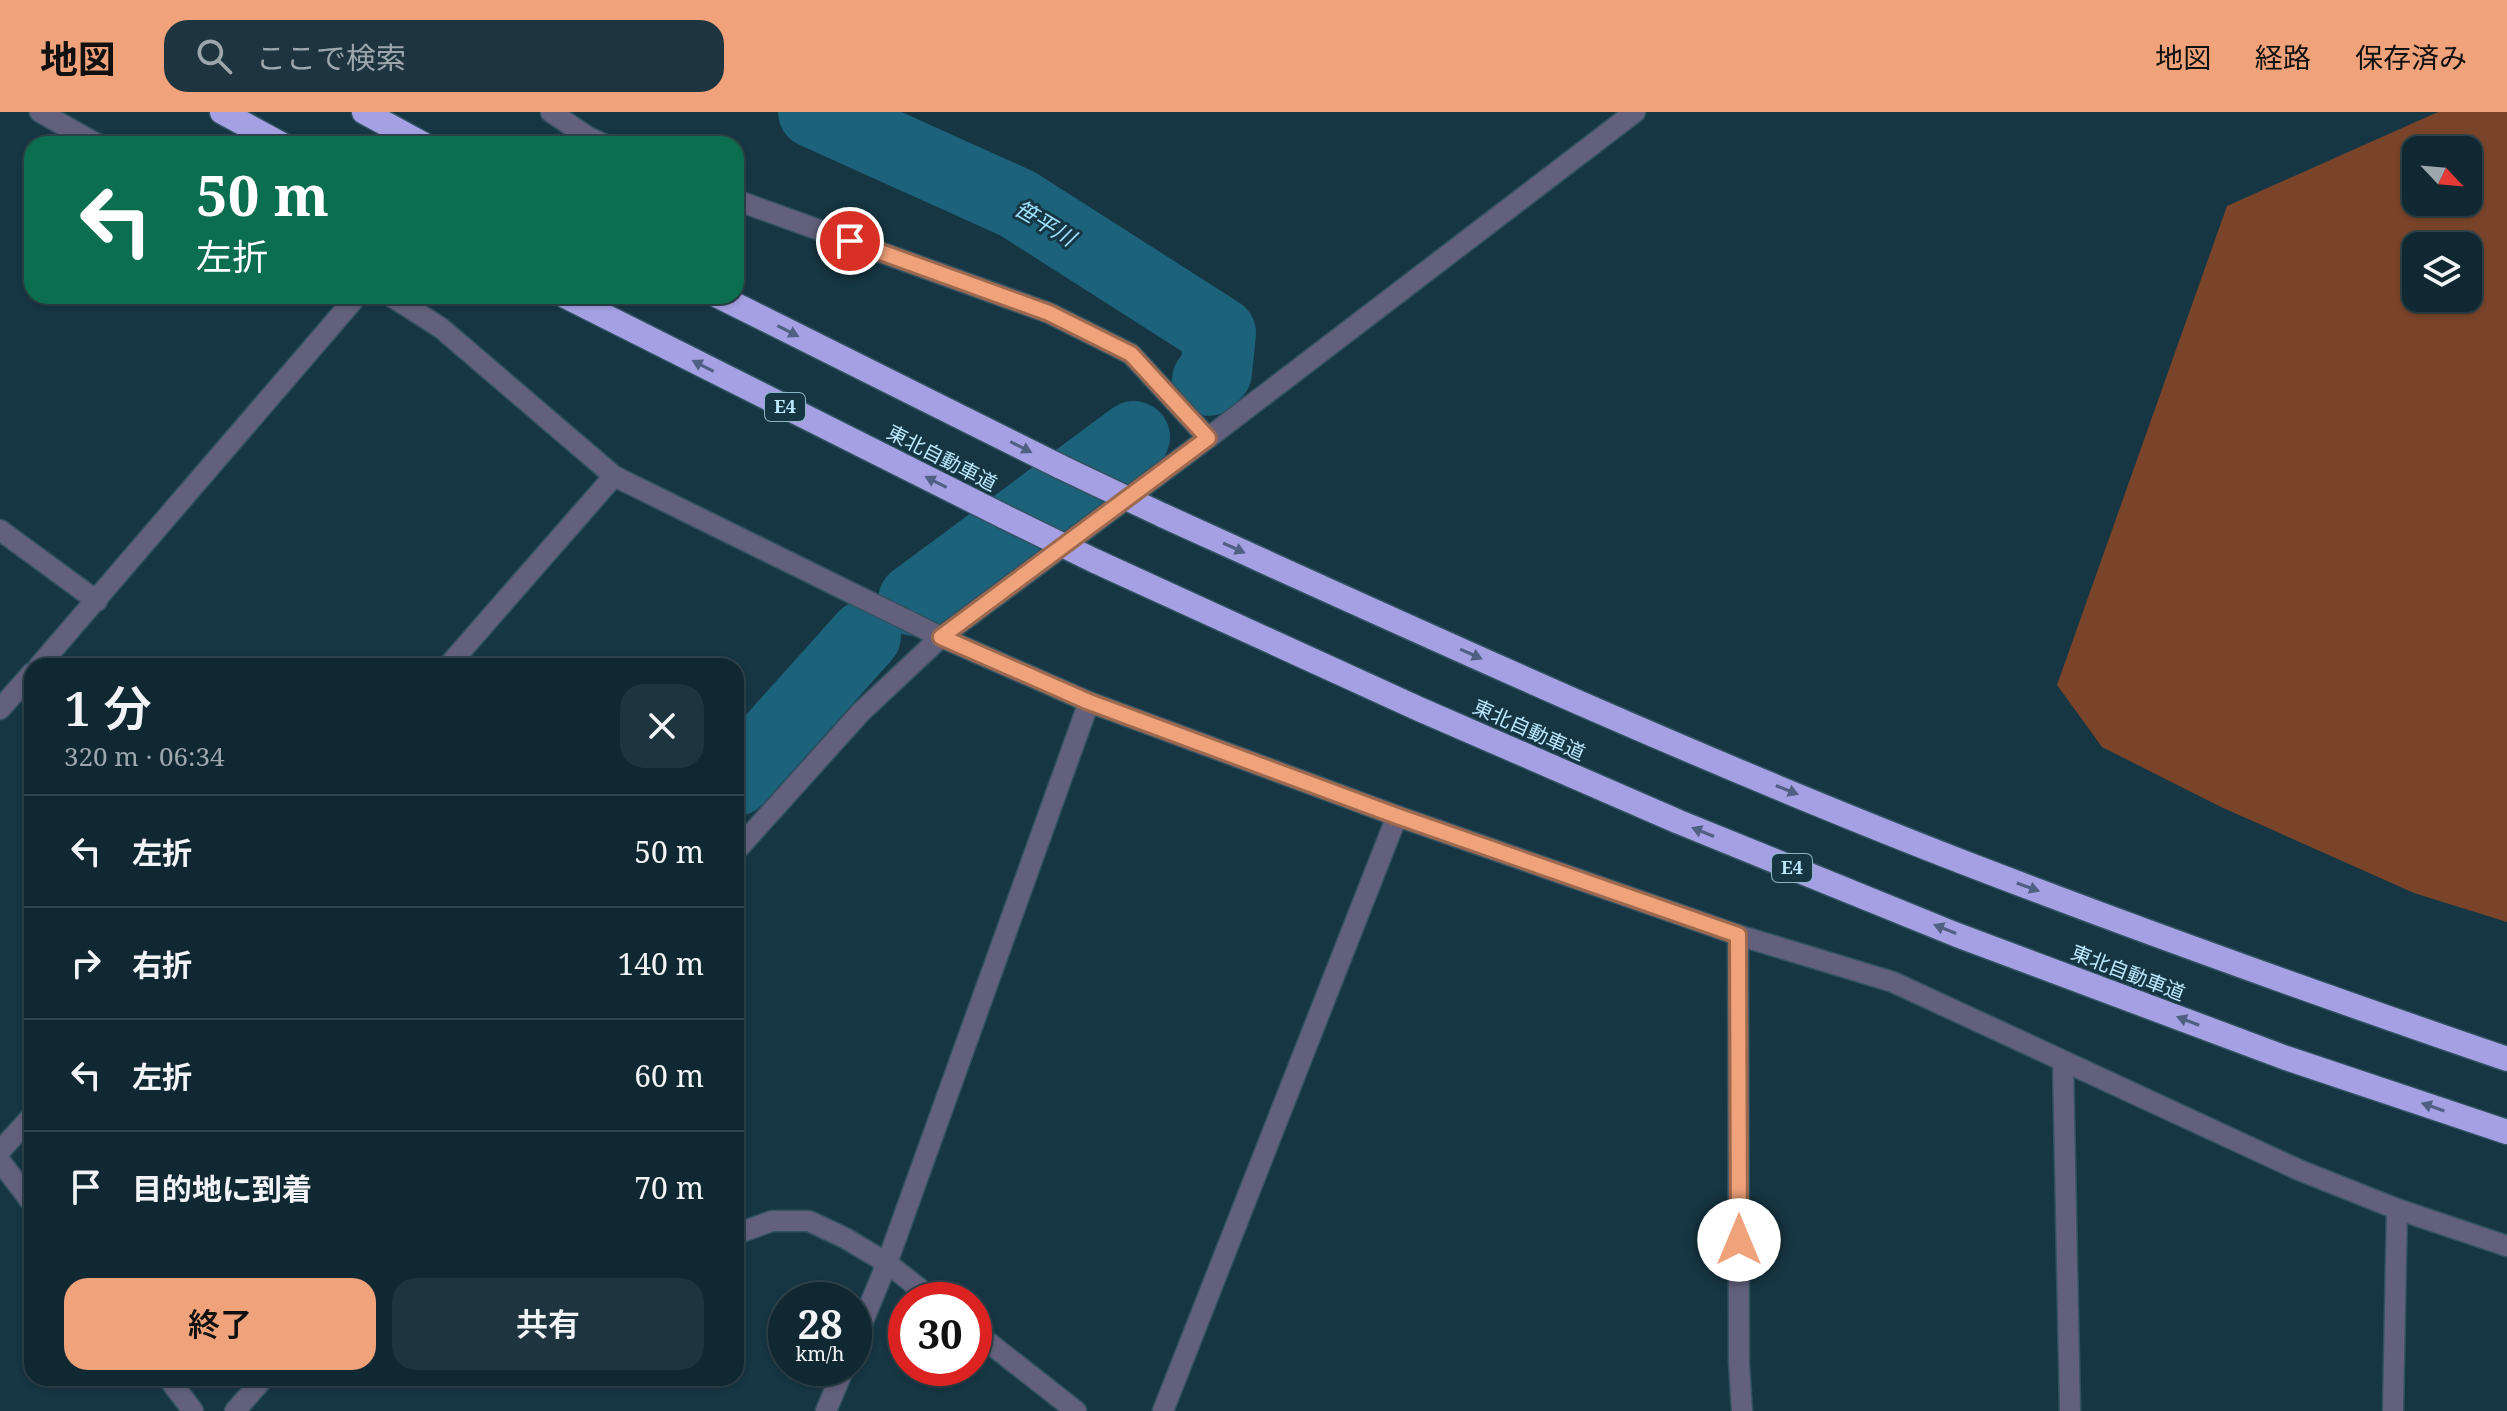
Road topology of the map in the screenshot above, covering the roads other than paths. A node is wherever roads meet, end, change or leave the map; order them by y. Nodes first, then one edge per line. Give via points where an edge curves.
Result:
1 (40, 112) edge
2 (222, 112) edge
3 (364, 112) edge
4 (551, 112) edge
5 (1635, 112) edge
6 (83, 136) edge
7 (266, 136) edge
8 (408, 136) edge
9 (587, 136) edge
10 (744, 203) edge
11 (350, 304) edge
12 (404, 304) edge
13 (581, 304) edge
14 (734, 304) edge
15 (1208, 438) junction
16 (614, 476) junction
17 (0, 530) edge
18 (97, 601) junction
19 (941, 637) junction
20 (46, 658) edge
21 (455, 658) edge
22 (24, 682) edge
23 (1089, 702) junction
24 (0, 709) edge
25 (1397, 816) junction
26 (744, 842) edge
27 (1738, 935) junction
28 (2507, 1059) edge
29 (2063, 1063) junction
30 (24, 1125) edge
31 (2507, 1132) edge
32 (0, 1151) edge
33 (0, 1161) edge
34 (24, 1192) edge
35 (2397, 1209) junction
36 (744, 1231) edge
37 (2507, 1246) edge
38 (887, 1263) junction
39 (911, 1282) edge
40 (872, 1299) edge
41 (992, 1345) edge
42 (174, 1386) edge
43 (257, 1386) edge
44 (836, 1386) edge
45 (193, 1411) edge
46 (235, 1411) edge
47 (826, 1411) edge
48 (1076, 1411) edge
49 (1163, 1411) edge
50 (1742, 1411) edge
51 (2070, 1411) edge
52 (2393, 1411) edge

1 - 6 street
2 - 7 highway
3 - 8 highway
4 - 9 street
5 - 15 street
10 - 15 street via 1049,313 1131,354
11 - 18 street
12 - 16 street via 441,328
31 -> 13 highway, 東北自動車道 / E4, bridge via 2286,1058 1957,935 1679,822 1095,561
14 -> 28 highway, bridge via 1162,515 1695,752 1984,870
15 - 19 street
16 - 19 street
16 - 21 street
17 - 18 street
18 - 20 street
19 - 23 street
19 - 26 street via 861,712
22 - 24 street
23 - 25 street
23 - 38 street
25 - 27 street
25 - 49 street
27 - 29 street via 1893,982
27 - 50 street
29 - 35 street
29 - 51 street
30 - 32 street
33 - 34 street
35 - 37 street
35 - 52 street
36 - 38 street via 772,1221 809,1221
38 - 39 street
38 - 40 street
41 - 48 street
42 - 45 street
43 - 46 street
44 - 47 street

